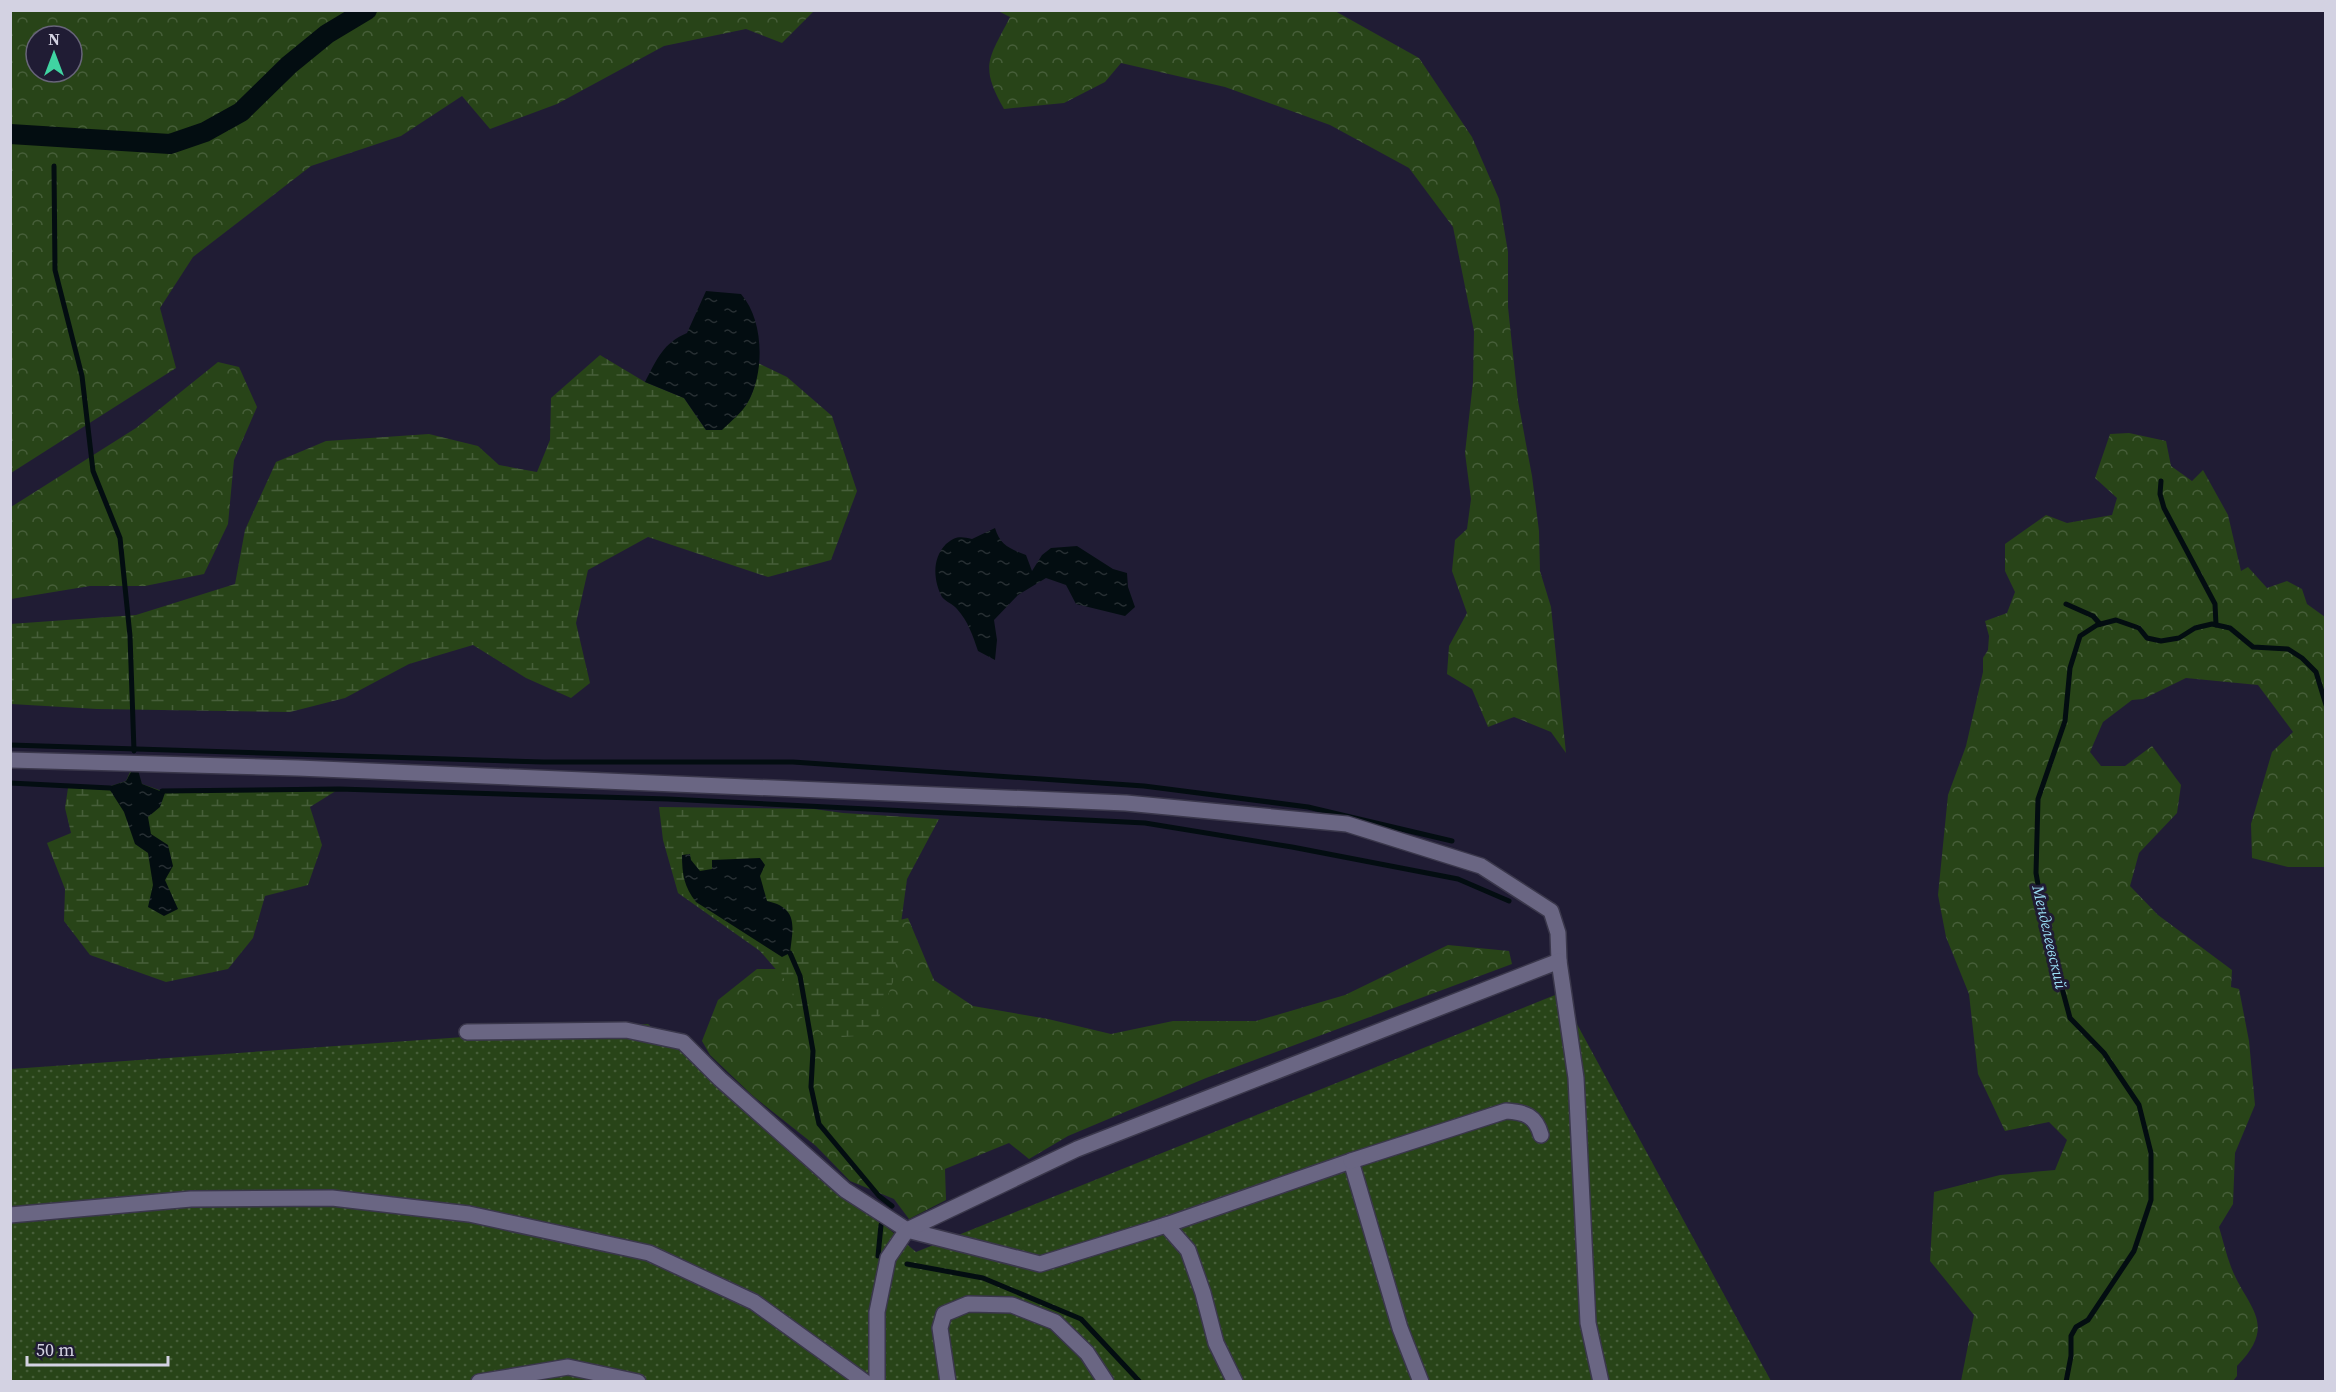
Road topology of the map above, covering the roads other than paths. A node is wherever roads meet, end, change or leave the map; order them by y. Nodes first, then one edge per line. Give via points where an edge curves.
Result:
1 (10, 760) edge
2 (1559, 961) junction
3 (467, 1032) dead end
4 (1541, 1135) dead end
5 (1352, 1161) junction
6 (10, 1215) edge
7 (1166, 1225) junction
8 (907, 1230) junction
9 (479, 1382) edge
10 (638, 1382) edge
11 (865, 1382) edge
12 (877, 1382) edge
13 (948, 1382) edge
14 (1106, 1382) edge
15 (1235, 1382) edge
16 (1421, 1382) edge
17 (1601, 1382) edge

1 - 2 street via 1126,802 1347,824 1481,866 1541,904 1551,911 1558,933
2 - 8 street via 1077,1149
2 - 17 street via 1576,1078 1588,1323
3 - 8 street via 626,1030 683,1042 845,1190
4 - 5 street via 1532,1117 1506,1111
5 - 7 street
5 - 16 street via 1400,1328
6 - 11 street via 191,1199 332,1198 469,1214 649,1253 754,1302
7 - 8 street via 1040,1264
7 - 15 street via 1188,1250 1216,1343
8 - 12 street via 888,1258 876,1312
9 - 10 street via 568,1367
13 - 14 street via 940,1328 944,1314 968,1304 1012,1305 1054,1322 1086,1353

